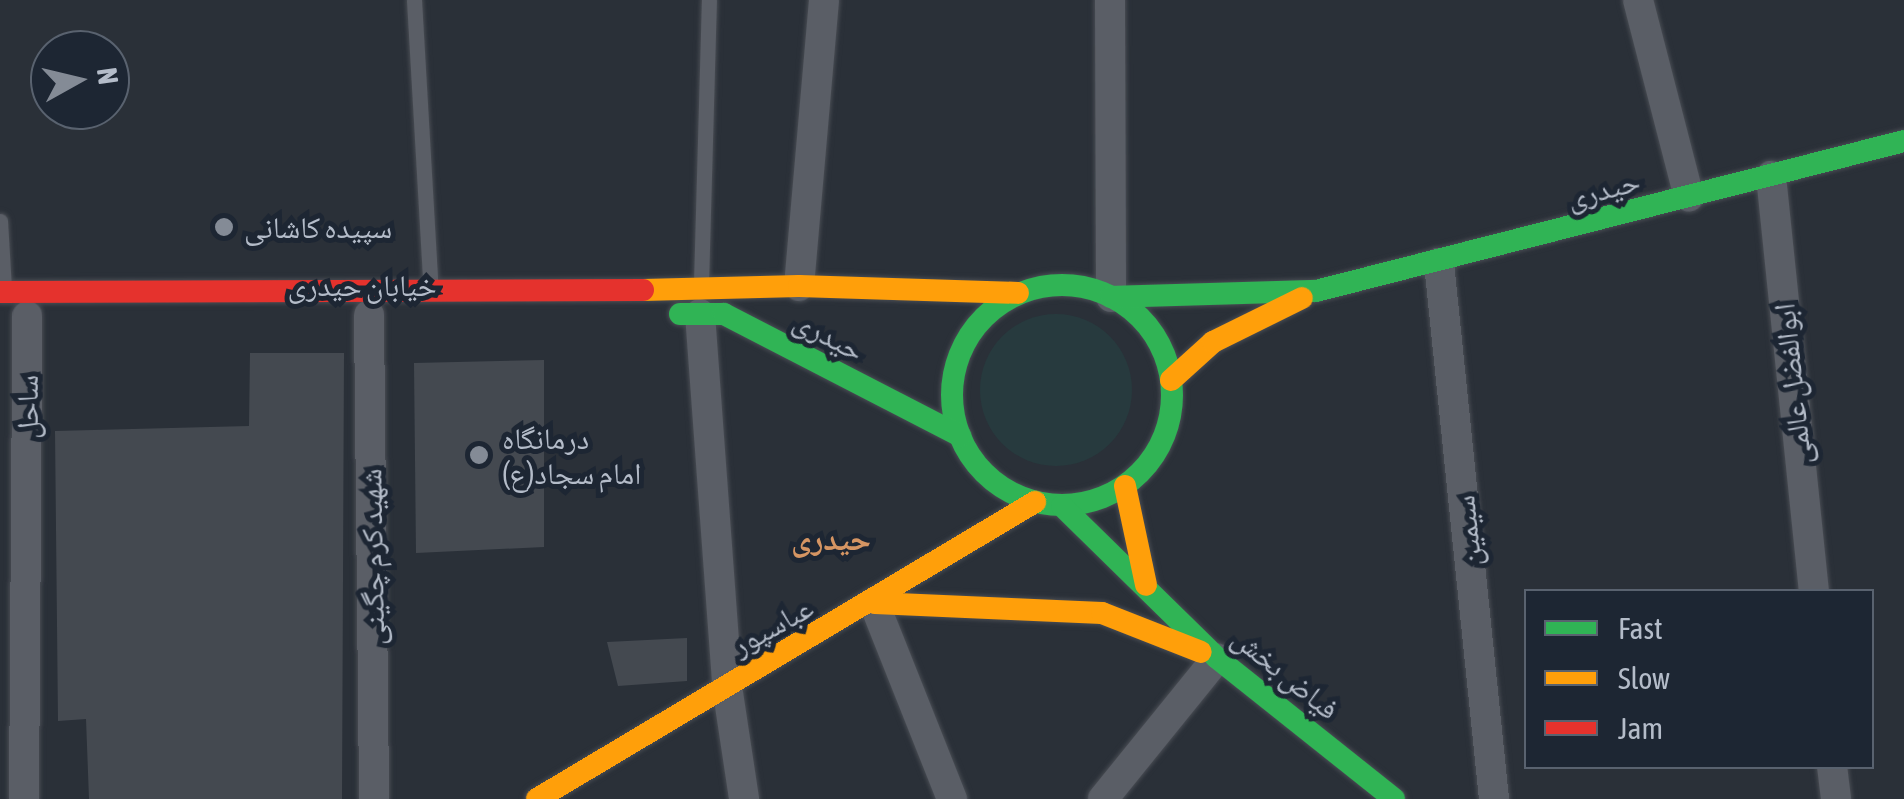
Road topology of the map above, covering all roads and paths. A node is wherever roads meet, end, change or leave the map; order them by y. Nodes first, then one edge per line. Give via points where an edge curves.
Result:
1 (414, 0) edge
2 (709, 0) edge
3 (824, 0) edge
4 (1110, 0) edge
5 (1638, 0) edge
6 (1904, 141) edge
7 (1770, 176) junction
8 (1689, 198) junction
9 (0, 221) edge
10 (1439, 264) junction
11 (799, 286) junction
12 (1316, 290) junction
13 (1018, 294) junction
14 (431, 295) junction
15 (1111, 296) junction
16 (712, 303) junction
17 (8, 304) edge
18 (369, 315) junction
19 (1171, 380) junction
20 (960, 436) junction
21 (1125, 486) junction
22 (1035, 502) junction
23 (1062, 506) junction
24 (1146, 585) junction
25 (1814, 589) edge
26 (874, 603) junction
27 (1217, 658) junction
28 (727, 686) junction
29 (1832, 769) edge
30 (24, 799) edge
31 (374, 799) edge
32 (537, 799) edge
33 (744, 799) edge
34 (952, 799) edge
35 (1103, 799) edge
36 (1394, 799) edge
37 (1494, 799) edge
38 (1836, 799) edge

1 - 14 lane
2 - 16 lane
3 - 11 street
4 - 15 street
5 - 8 street
6 - 7 street, حیدری
7 - 8 street, حیدری
7 - 25 street, ابوالفضل عالمی
8 - 10 street, حیدری
9 - 17 lane
10 - 12 street, حیدری
10 - 37 street, سیمین
11 - 13 street
11 - 16 street
12 - 15 street
12 - 19 street via 1213,342
13 - 15 street via 1081,286
13 - 20 street via 968,338 954,369 952,404
14 - 16 street, خیابان حیدری
14 - 17 street, خیابان حیدری
15 - 19 street via 1140,318 1160,346
16 - 18 street, خیابان حیدری
16 - 20 street, حیدری
16 - 28 street
17 - 18 street, خیابان حیدری
17 - 30 street, ساحل
18 - 31 street, شهید کرم چگینی
19 - 21 street via 1162,440
20 - 22 street via 977,466 1003,489
21 - 23 street via 1095,501
21 - 24 street
22 - 23 street
22 - 26 street, عباسپور
23 - 24 street, فیاض بخش
24 - 27 street, فیاض بخش
26 - 27 street via 1102,614
26 - 28 street, عباسپور
26 - 34 street
27 - 35 street
27 - 36 street, فیاض بخش
28 - 32 street, عباسپور
28 - 33 street
29 - 38 street

